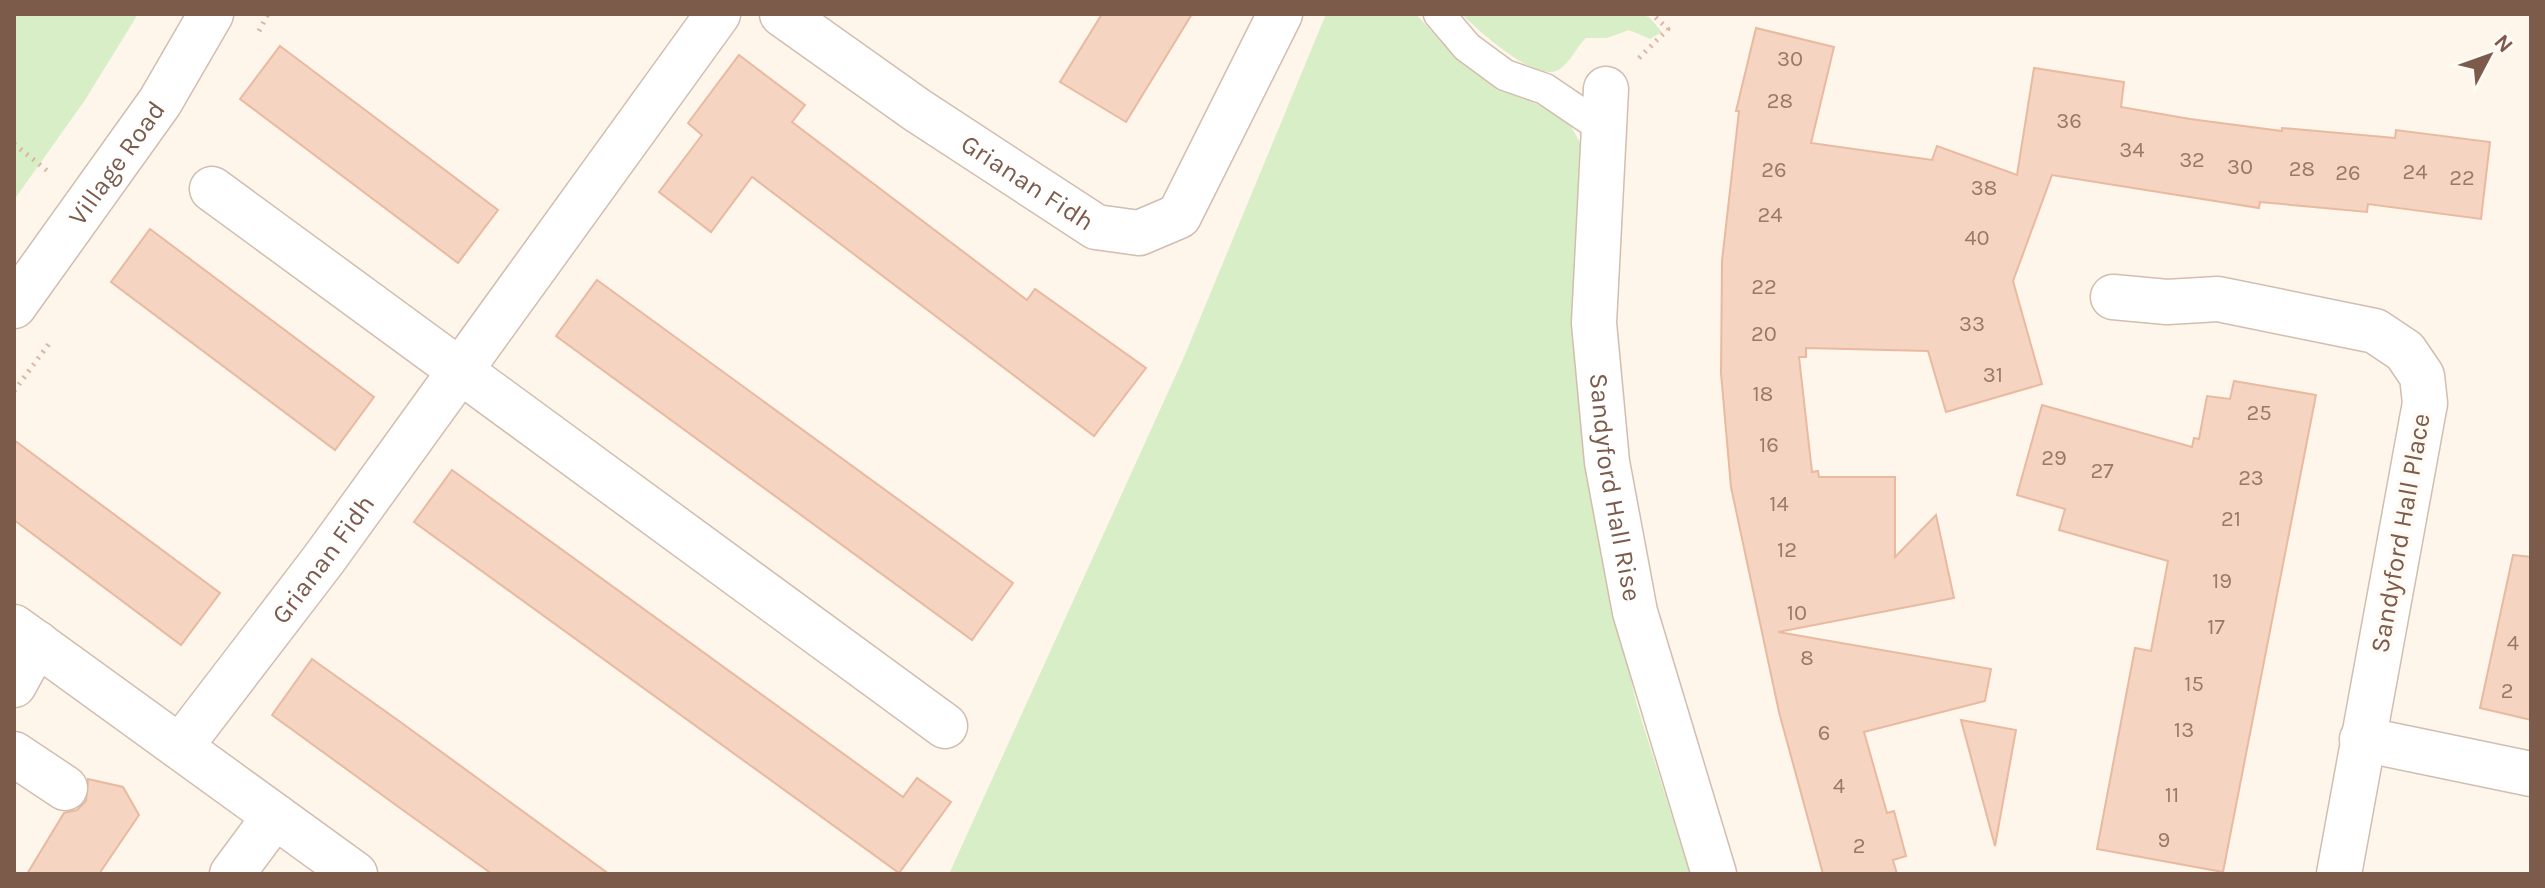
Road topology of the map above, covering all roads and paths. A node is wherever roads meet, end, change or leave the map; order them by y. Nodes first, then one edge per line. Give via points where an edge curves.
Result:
1 (211, 14) edge
2 (718, 14) edge
3 (782, 14) edge
4 (1280, 14) edge
5 (1439, 14) edge
6 (1652, 14) edge
7 (1605, 109) junction
8 (212, 189) dead end
9 (2113, 297) dead end
10 (14, 306) edge
11 (460, 369) junction
12 (26, 635) edge
13 (14, 685) edge
14 (945, 726) dead end
15 (2362, 739) junction
16 (180, 747) junction
17 (14, 754) edge
18 (2531, 774) edge
19 (65, 788) dead end
20 (275, 816) junction
21 (232, 874) edge
22 (355, 874) edge
23 (1714, 874) edge
24 (2339, 874) edge

1 - 10 street, Village Road via 160,102
2 - 11 street, Grianan Fidh
3 - 4 street, Grianan Fidh via 1096,227 1139,233 1179,216
5 - 7 lane via 1467,47 1505,75
6 - 7 path via 1668,29
7 - 23 street, Sandyford Hall Rise via 1594,323 1607,462 1635,612
8 - 11 street
9 - 15 street, Sandyford Hall Place via 2218,299 2375,331 2405,351 2422,376 2425,403
11 - 14 street
11 - 16 street, Grianan Fidh
12 - 13 street
12 - 16 street
15 - 18 street
15 - 24 street, Sandyford Hall Place
16 - 20 street
17 - 19 street
20 - 21 street
20 - 22 street

